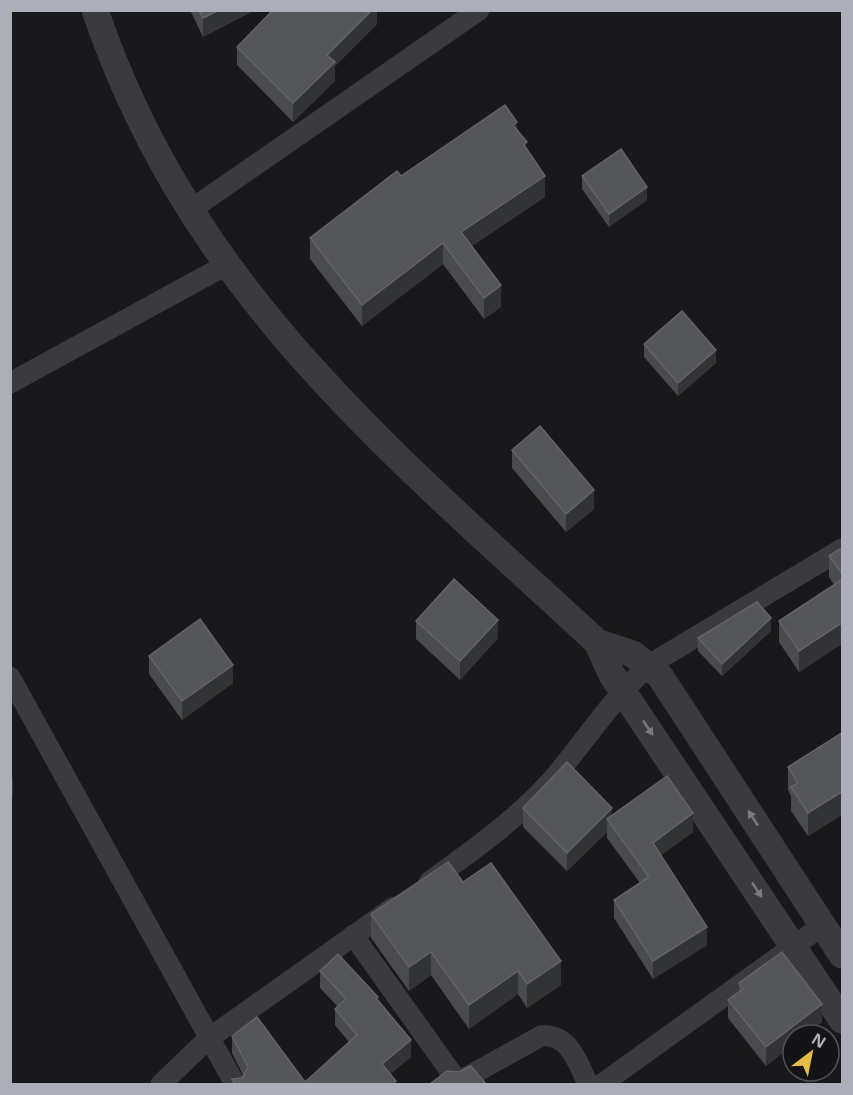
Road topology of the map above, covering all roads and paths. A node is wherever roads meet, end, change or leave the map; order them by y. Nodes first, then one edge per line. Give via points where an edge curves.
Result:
1 (95, 10) edge
2 (478, 10) edge
3 (189, 211) junction
4 (226, 265) junction
5 (10, 382) edge
6 (839, 558) edge
7 (597, 642) junction
8 (649, 665) junction
9 (10, 677) edge
10 (622, 690) junction
11 (824, 925) junction
12 (354, 935) junction
13 (794, 945) junction
14 (843, 955) edge
15 (843, 1020) edge
16 (208, 1039) junction
17 (456, 1083) edge
18 (161, 1084) edge
19 (235, 1084) edge
20 (588, 1084) edge
21 (602, 1084) edge

1 - 3 street via 127,95
2 - 3 street
3 - 4 street
4 - 5 street
4 - 7 street via 263,314 345,407
6 - 8 street
7 - 8 street via 633,654
7 - 10 street
8 - 10 street
11 -> 8 street via 670,690
9 - 16 street
10 - 12 street via 550,781 511,821
10 -> 13 street
11 - 13 street
11 - 14 street
12 - 16 street
12 - 17 street
13 - 15 street
13 - 21 street
16 - 18 street
16 - 19 street
17 - 20 street via 541,1036 553,1035 567,1044

